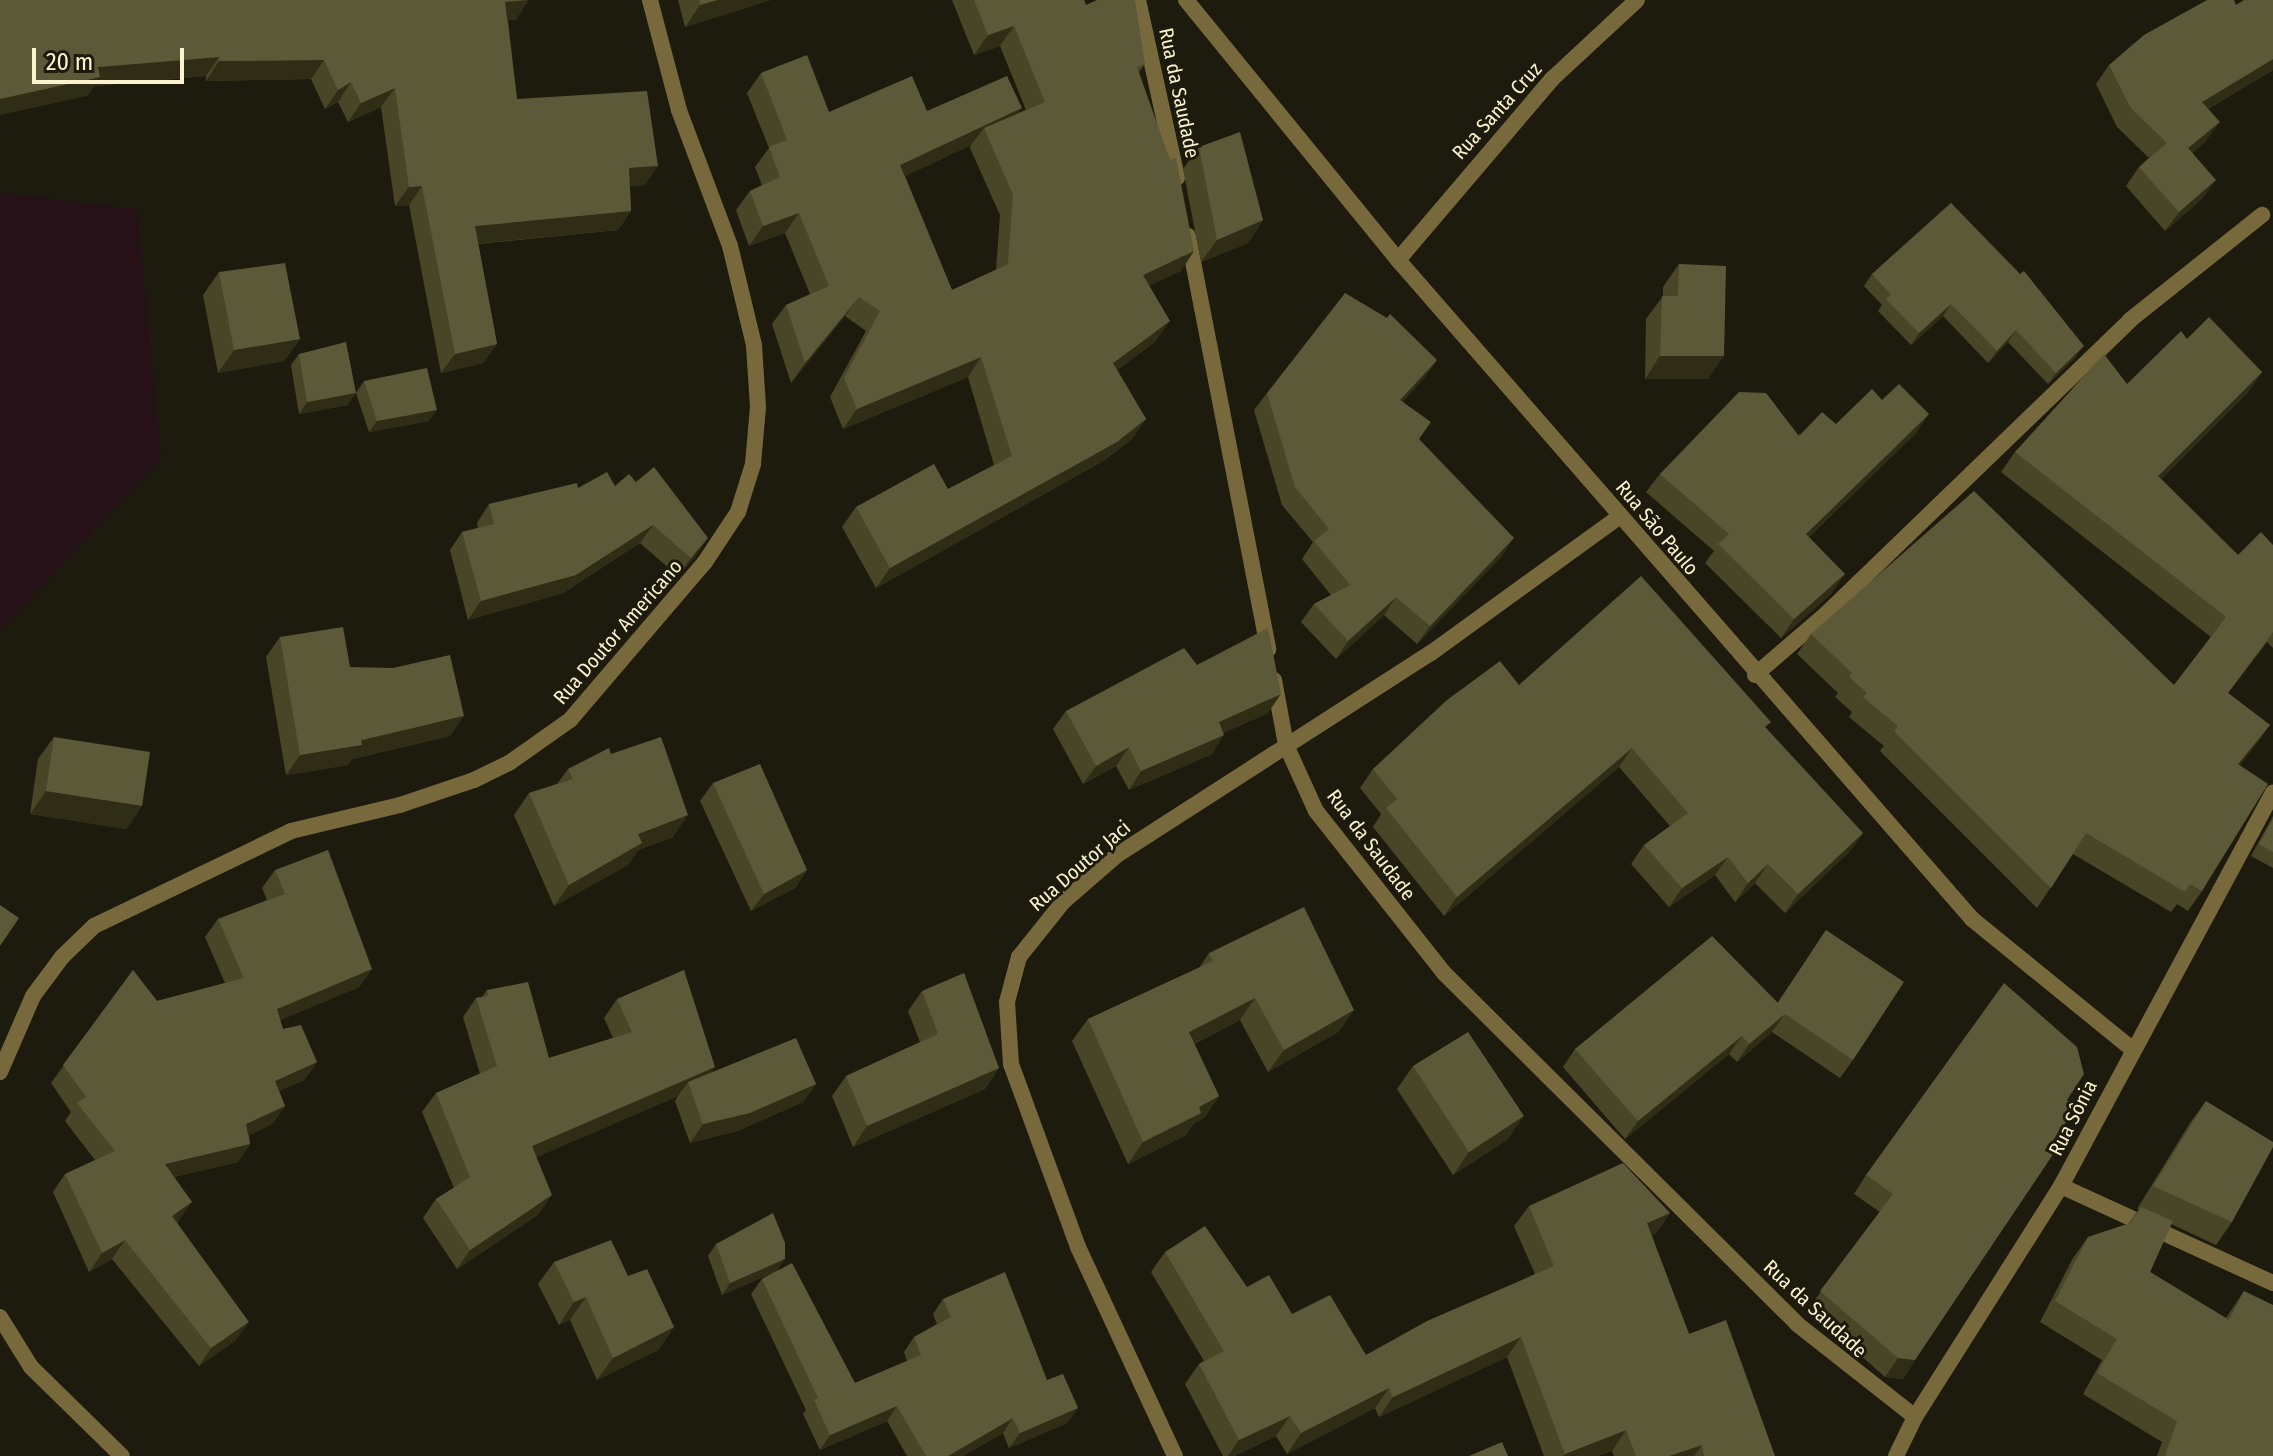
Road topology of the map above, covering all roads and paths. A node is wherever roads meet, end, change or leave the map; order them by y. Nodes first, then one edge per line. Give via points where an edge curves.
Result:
1 (650, 0) edge
2 (1138, 0) edge
3 (1186, 0) edge
4 (1637, 0) edge
5 (2262, 215) dead end
6 (1398, 260) junction
7 (1620, 516) junction
8 (1755, 675) junction
9 (1286, 745) junction
10 (2273, 792) edge
11 (2131, 1048) junction
12 (0, 1072) edge
13 (2061, 1186) junction
14 (2273, 1283) edge
15 (0, 1317) edge
16 (1915, 1417) junction
17 (122, 1456) edge
18 (1175, 1456) edge
19 (1896, 1456) edge

1 - 12 street, Rua Doutor Americano via 679,110 730,246 754,345 758,407 753,464 738,512 705,562 570,720 509,763 474,780 400,805 291,831 94,926 33,996
2 - 9 street, Rua da Saudade
3 - 6 street, Rua São Paulo
4 - 6 street, Rua Santa Cruz via 1552,79
5 - 8 street via 2130,320 1826,614
6 - 7 street, Rua São Paulo
7 - 8 street, Rua São Paulo
7 - 9 street, Rua Doutor Jaci via 1431,653
8 - 11 street, Rua São Paulo via 1972,919
9 - 16 street, Rua da Saudade via 1316,811 1444,973 1797,1324
9 - 18 street, Rua Doutor Jaci via 1117,855 1063,902 1019,957 1007,1002 1011,1064 1038,1145 1078,1247
10 - 11 street, Rua Sônia
11 - 13 street, Rua Sônia
13 - 14 street
13 - 16 street, Rua Sônia
15 - 17 street via 31,1367
16 - 19 street, Rua Sônia

